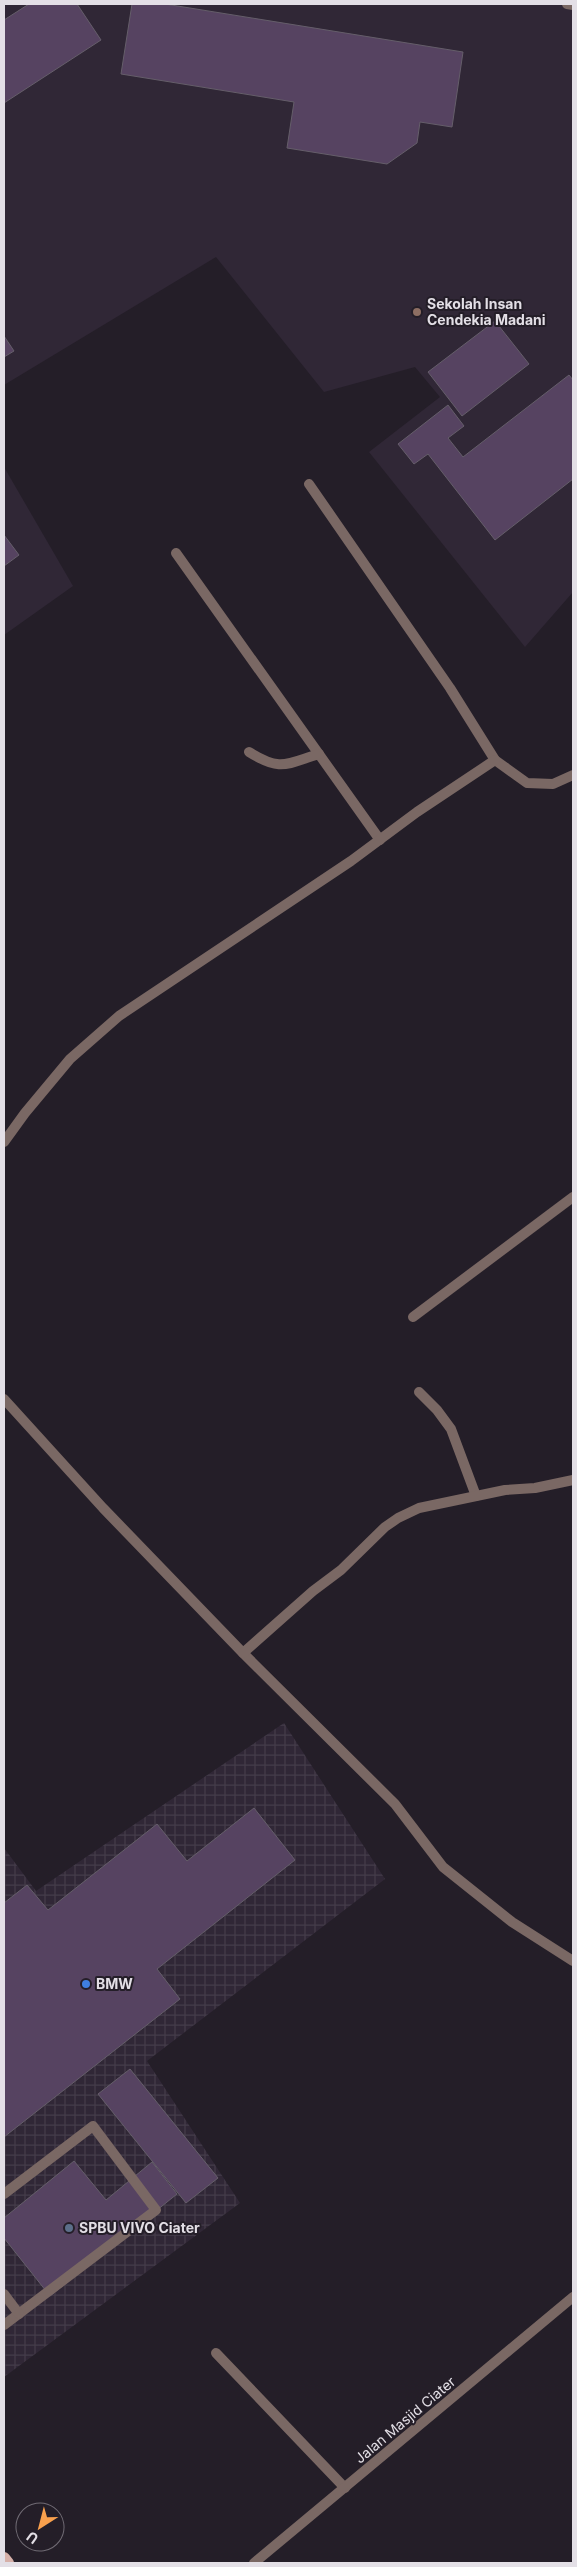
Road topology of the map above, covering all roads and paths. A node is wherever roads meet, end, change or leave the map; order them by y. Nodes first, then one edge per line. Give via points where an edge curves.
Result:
1 (567, 4) edge
2 (573, 5) edge
3 (310, 484) dead end
4 (176, 553) dead end
5 (249, 752) dead end
6 (319, 754) junction
7 (495, 760) junction
8 (573, 775) edge
9 (380, 840) junction
10 (4, 1142) edge
11 (573, 1196) edge
12 (413, 1317) dead end
13 (419, 1392) dead end
14 (4, 1399) edge
15 (573, 1480) edge
16 (476, 1496) junction
17 (243, 1653) junction
18 (573, 1961) edge
19 (4, 2194) edge
20 (4, 2294) edge
21 (573, 2297) edge
22 (19, 2314) junction
23 (4, 2325) edge
24 (216, 2354) dead end
25 (345, 2488) junction
26 (4, 2558) edge
27 (8, 2563) edge
28 (254, 2563) edge

1 - 2 street
3 - 7 street via 450,688
4 - 6 street
5 - 6 street via 276,766
6 - 9 street
7 - 8 street via 527,783 553,784
7 - 9 street
9 - 10 street via 119,1016 70,1059
11 - 12 street
13 - 16 street via 451,1429
14 - 17 street via 103,1508
15 - 16 street
16 - 17 street via 419,1508 398,1518
17 - 18 street via 395,1804 443,1867 512,1922
19 - 22 street via 93,2126 156,2210
20 - 22 street
21 - 25 street, Jalan Masjid Ciater
22 - 23 street
24 - 25 street
25 - 28 street, Jalan Masjid Ciater
26 - 27 main road

